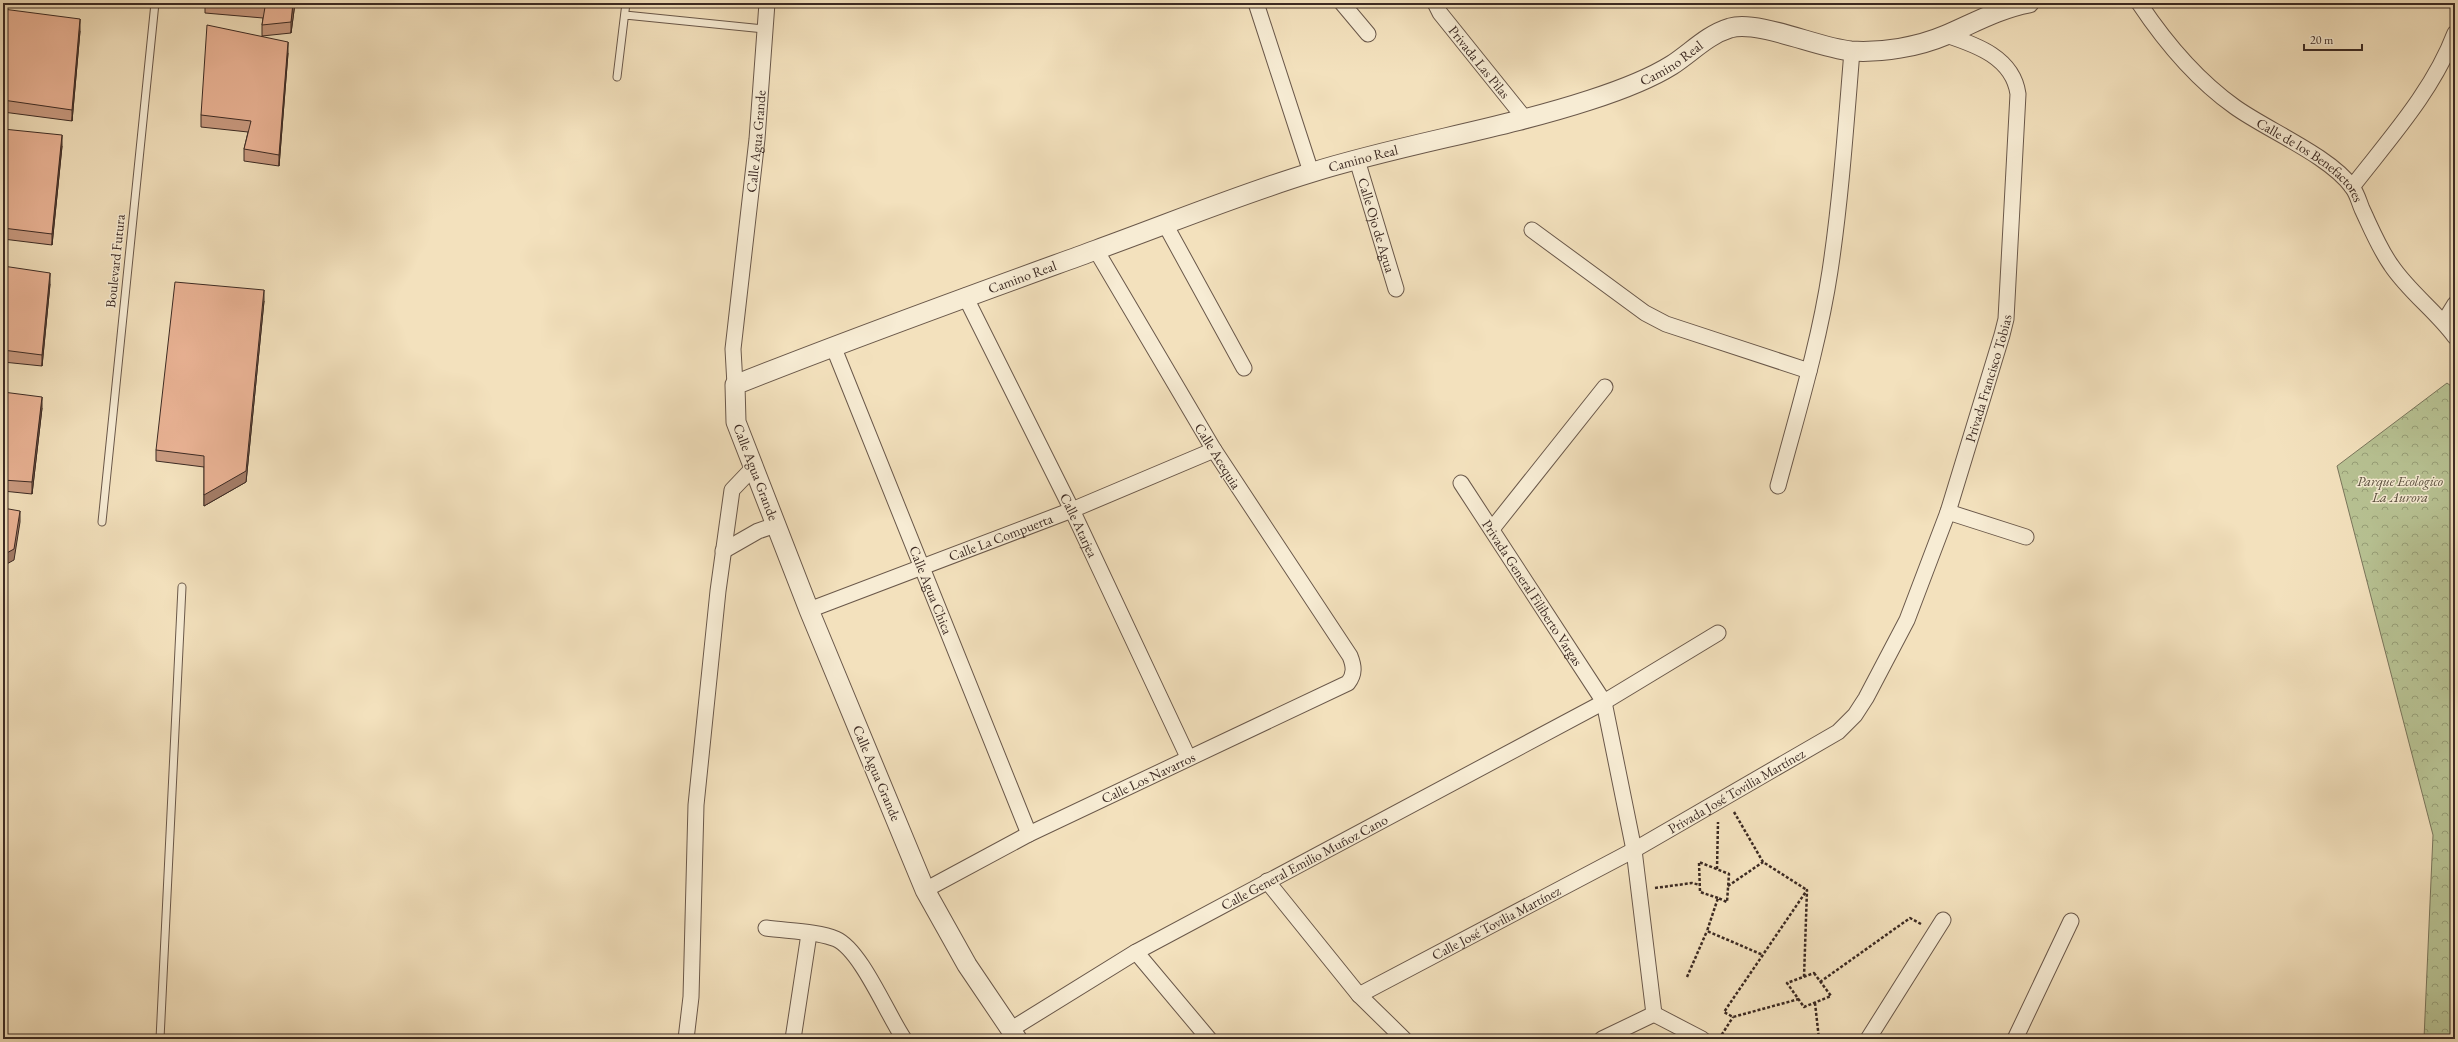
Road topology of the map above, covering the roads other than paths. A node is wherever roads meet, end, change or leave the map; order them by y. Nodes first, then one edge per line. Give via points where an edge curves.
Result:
1 (155, 3) edge
2 (626, 3) edge
3 (767, 3) edge
4 (1256, 3) edge
5 (1342, 3) edge
6 (1435, 3) edge
7 (2029, 3) edge
8 (2139, 3) edge
9 (625, 15) junction
10 (766, 29) junction
11 (2455, 32) edge
12 (1368, 34) dead end
13 (1946, 35) junction
14 (1852, 51) junction
15 (617, 77) dead end
16 (1526, 120) junction
17 (1357, 160) junction
18 (1311, 172) junction
19 (2352, 187) junction
20 (1165, 224) junction
21 (1532, 230) dead end
22 (1096, 250) junction
23 (1396, 289) dead end
24 (965, 296) junction
25 (2455, 304) edge
26 (2444, 322) junction
27 (2455, 337) edge
28 (833, 346) junction
29 (1244, 368) dead end
30 (1809, 371) junction
31 (735, 385) junction
32 (1605, 387) dead end
33 (1214, 450) junction
34 (753, 468) junction
35 (1461, 483) dead end
36 (1778, 486) dead end
37 (1072, 510) junction
38 (1948, 512) junction
39 (102, 522) dead end
40 (776, 525) junction
41 (1492, 529) junction
42 (2026, 537) dead end
43 (724, 551) junction
44 (922, 568) junction
45 (182, 587) dead end
46 (809, 610) junction
47 (1718, 633) dead end
48 (1350, 656) joint
49 (1604, 702) junction
50 (1838, 732) joint
51 (1188, 757) junction
52 (1029, 834) junction
53 (1634, 850) junction
54 (1267, 881) junction
55 (926, 890) junction
56 (2071, 921) dead end
57 (1939, 926) road end
58 (766, 928) dead end
59 (808, 934) junction
60 (1136, 952) junction
61 (1359, 995) junction
62 (1654, 1014) junction
63 (1013, 1035) edge
64 (160, 1039) edge
65 (686, 1039) edge
66 (792, 1039) edge
67 (904, 1039) edge
68 (1209, 1039) edge
69 (1404, 1039) edge
70 (1602, 1039) edge
71 (1702, 1039) edge
72 (1868, 1039) edge
73 (2015, 1039) edge

1 - 39 lane, Boulevard Futura
2 - 9 lane
3 - 10 street, Calle Agua Grande
4 - 18 street, Camino Real
5 - 12 street
6 - 16 street, Privada Las Pilas via 1440,13
7 - 13 street, Camino Real via 2006,7
8 - 19 street, Calle de los Benefactores via 2166,39 2215,90 2235,107 2313,155
9 - 10 lane
9 - 15 lane
10 - 31 street, Calle Agua Grande via 757,139 733,349
11 - 19 street via 2447,55 2432,82
13 - 14 street, Camino Real via 1888,50
13 - 38 street, Privada Francisco Tobias via 1973,43 1992,55 2013,75 2018,94 2006,319
14 - 16 street, Camino Real via 1808,43 1767,30 1732,27 1706,39 1674,64 1653,75 1595,98
14 - 30 street via 1843,163 1830,272
16 - 17 street, Camino Real
17 - 18 street, Camino Real
17 - 23 street, Calle Ojo de Agua
18 - 20 street, Camino Real
19 - 26 street, Calle de los Benefactores via 2398,276
20 - 22 street, Camino Real
20 - 29 street
21 - 30 street via 1645,313 1666,324
22 - 24 street, Camino Real
22 - 33 street, Calle Acequia
24 - 28 street, Camino Real
24 - 37 street, Calle Atarjea
25 - 26 street
26 - 27 street, Calle de los Benefactores
28 - 31 street, Camino Real
28 - 44 street, Calle Agua Chica
30 - 36 street
31 - 34 street, Calle Agua Grande via 736,422
32 - 41 street
33 - 37 street, Calle La Compuerta
33 - 48 street, Calle Acequia
34 - 40 street, Calle Agua Grande
34 - 43 street via 732,490
35 - 41 street, Privada General Filiberto Vargas
37 - 44 street, Calle La Compuerta
37 - 51 street, Calle Atarjea
38 - 42 street
38 - 50 street, Privada Francisco Tobias via 1907,620 1880,674 1855,715
40 - 43 street via 758,531
40 - 46 street, Calle Agua Grande
41 - 49 street, Privada General Filiberto Vargas
43 - 65 street via 696,805 691,997
44 - 46 street, Calle La Compuerta
44 - 52 street, Calle Agua Chica
45 - 64 lane
46 - 55 street, Calle Agua Grande
47 - 49 street, Calle General Emilio Muñoz Cano
48 - 51 street, Calle Los Navarros via 1354,671 1348,683
49 - 53 street
49 - 54 street, Calle General Emilio Muñoz Cano
50 - 53 street, Privada José Tovilia Martínez
51 - 52 street, Calle Los Navarros
52 - 55 street, Calle Los Navarros
53 - 61 street, Calle José Tovilia Martínez
53 - 62 street
54 - 60 street, Calle General Emilio Muñoz Cano
54 - 61 street
55 - 63 street, Calle Agua Grande via 967,965
56 - 73 street
57 - 72 street
58 - 59 street
59 - 66 street
59 - 67 street via 837,939 852,950
60 - 63 street, Calle General Emilio Muñoz Cano
60 - 68 street
61 - 69 street
62 - 70 street
62 - 71 street

